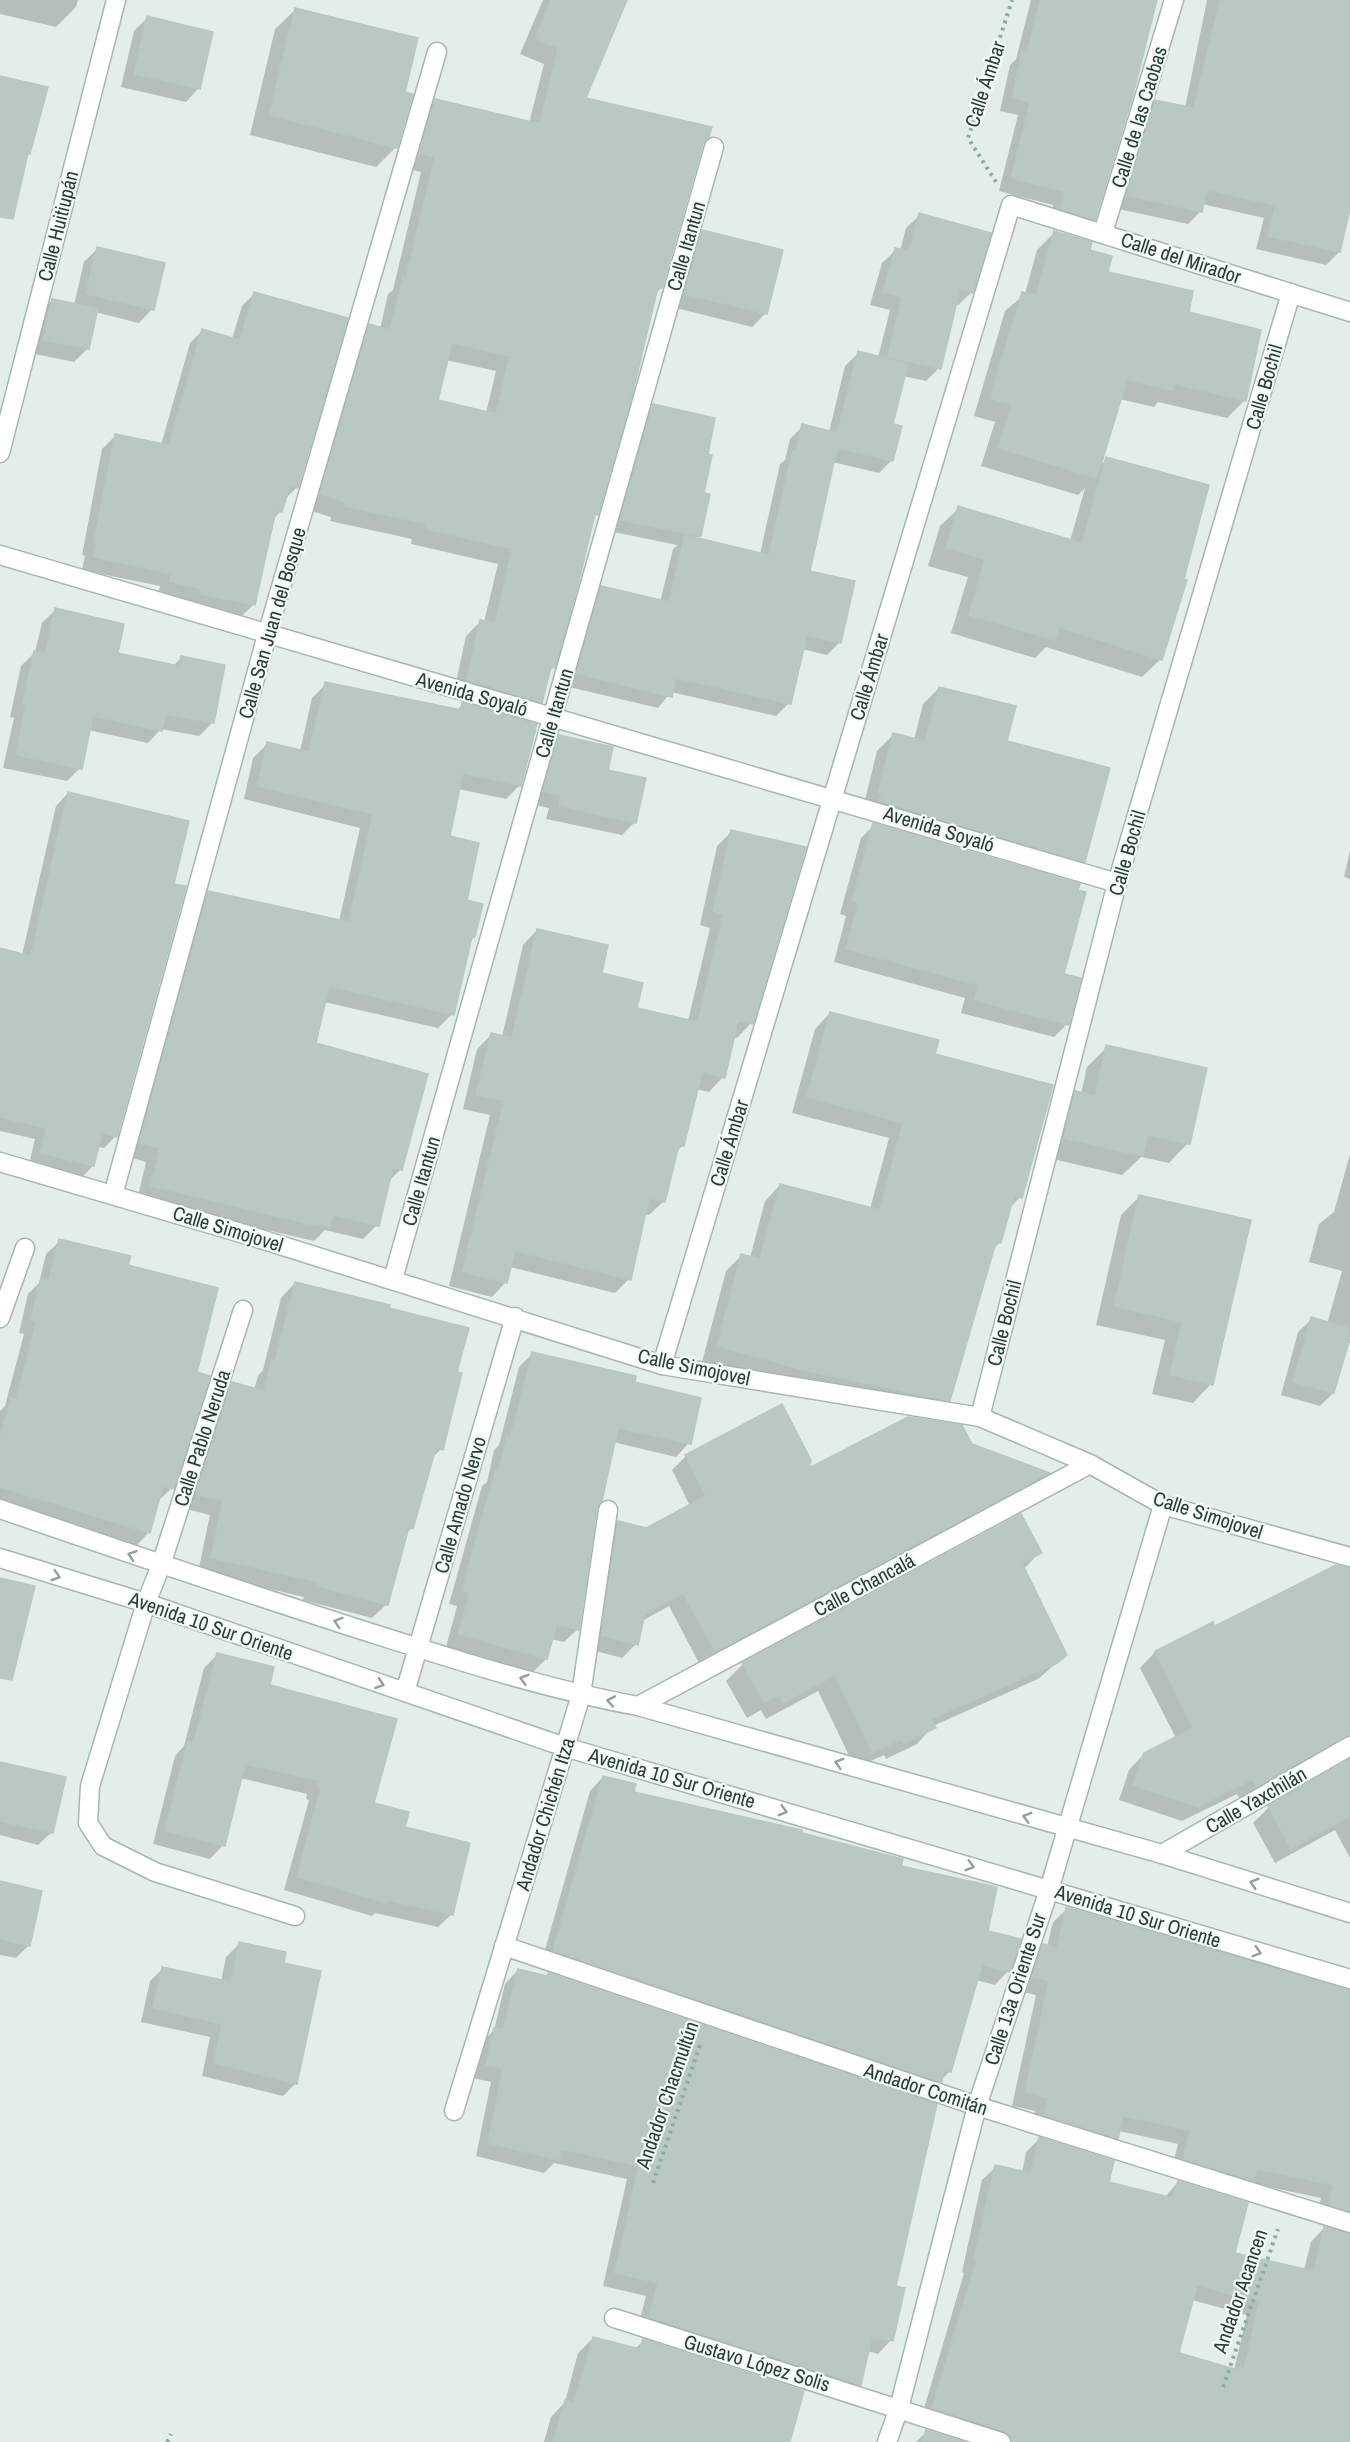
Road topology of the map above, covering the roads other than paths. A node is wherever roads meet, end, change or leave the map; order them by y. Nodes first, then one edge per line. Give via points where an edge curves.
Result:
1 (116, 0) edge
2 (1174, 0) edge
3 (437, 52) dead end
4 (714, 147) dead end
5 (1011, 205) joint
6 (1103, 233) junction
7 (1291, 293) junction
8 (1349, 307) edge
9 (0, 453) edge
10 (0, 555) edge
11 (267, 635) junction
12 (553, 717) junction
13 (832, 797) junction
14 (1117, 883) junction
15 (0, 1162) edge
16 (113, 1195) junction
17 (25, 1248) dead end
18 (393, 1280) junction
19 (243, 1310) dead end
20 (515, 1317) junction
21 (0, 1318) edge
22 (662, 1365) junction
23 (980, 1417) junction
24 (1090, 1464) junction
25 (1163, 1505) junction
26 (0, 1509) edge
27 (608, 1510) dead end
28 (1349, 1552) edge
29 (0, 1558) edge
30 (161, 1565) junction
31 (146, 1603) junction
32 (418, 1648) junction
33 (405, 1692) junction
34 (580, 1695) junction
35 (638, 1706) junction
36 (1350, 1746) edge
37 (566, 1747) junction
38 (1067, 1829) junction
39 (1162, 1854) junction
40 (1049, 1890) junction
41 (1350, 1913) edge
42 (296, 1916) dead end
43 (504, 1946) junction
44 (1350, 1980) edge
45 (976, 2106) junction
46 (454, 2111) dead end
47 (1350, 2223) edge
48 (614, 2318) dead end
49 (899, 2408) junction
50 (887, 2442) edge
51 (1001, 2442) edge

1 - 9 street, Calle Huitiupán
2 - 6 street, Calle de las Caobas
3 - 11 street, Calle San Juan del Bosque
4 - 12 street, Calle Itantun
5 - 6 street, Calle del Mirador
5 - 13 street, Calle Ámbar
6 - 7 street, Calle del Mirador
7 - 8 street, Calle del Mirador
7 - 14 street, Calle Bochil
10 - 11 street, Avenida Soyaló
11 - 12 street, Avenida Soyaló
11 - 16 street, Calle San Juan del Bosque
12 - 13 street, Avenida Soyaló
12 - 18 street, Calle Itantun
13 - 14 street, Avenida Soyaló
13 - 22 street, Calle Ámbar
14 - 23 street, Calle Bochil
15 - 16 street, Calle Simojovel
16 - 18 street, Calle Simojovel
17 - 21 street
18 - 20 street, Calle Simojovel
19 - 30 street, Calle Pablo Neruda
20 - 22 street, Calle Simojovel
20 - 32 street, Calle Amado Nervo
22 - 23 street, Calle Simojovel
23 - 24 street, Calle Simojovel
24 - 25 street, Calle Simojovel
24 - 35 street, Calle Chancalá
25 - 28 street, Calle Simojovel
25 - 38 street, Calle 13a Oriente Sur
30 -> 26 street, Avenida 10 Sur Oriente
27 - 34 street, Andador Chichén Itza
29 -> 31 street, Avenida 10 Sur Oriente
30 - 31 street, Calle Pablo Neruda
32 -> 30 street, Avenida 10 Sur Oriente
31 -> 33 street, Avenida 10 Sur Oriente
31 - 42 street, Calle Pablo Neruda via 90,1786 88,1823 103,1846 155,1872
32 - 33 street, Calle Amado Nervo
34 -> 32 street, Avenida 10 Sur Oriente
33 - 37 street, Avenida 10 Sur Oriente
35 -> 34 street, Avenida 10 Sur Oriente
34 - 37 street, Andador Chichén Itza
38 -> 35 street, Avenida 10 Sur Oriente
36 - 39 street, Calle Yaxchilán
37 -> 40 street, Avenida 10 Sur Oriente
37 - 43 street, Andador Chichén Itza
38 - 39 street, Avenida 10 Sur Oriente
38 - 40 street, Calle 13a Oriente Sur
41 -> 39 street, Avenida 10 Sur Oriente
40 -> 44 street, Avenida 10 Sur Oriente
40 - 45 street, Calle 13a Oriente Sur
43 - 45 street, Andador Comitán
43 - 46 street, Andador Chichén Itza
45 - 47 street, Andador Comitán
45 - 49 street, Calle 13a Oriente Sur
48 - 49 street, Gustavo López Solis
49 - 50 street, Calle 13a Oriente Sur
49 - 51 street, Gustavo López Solis

